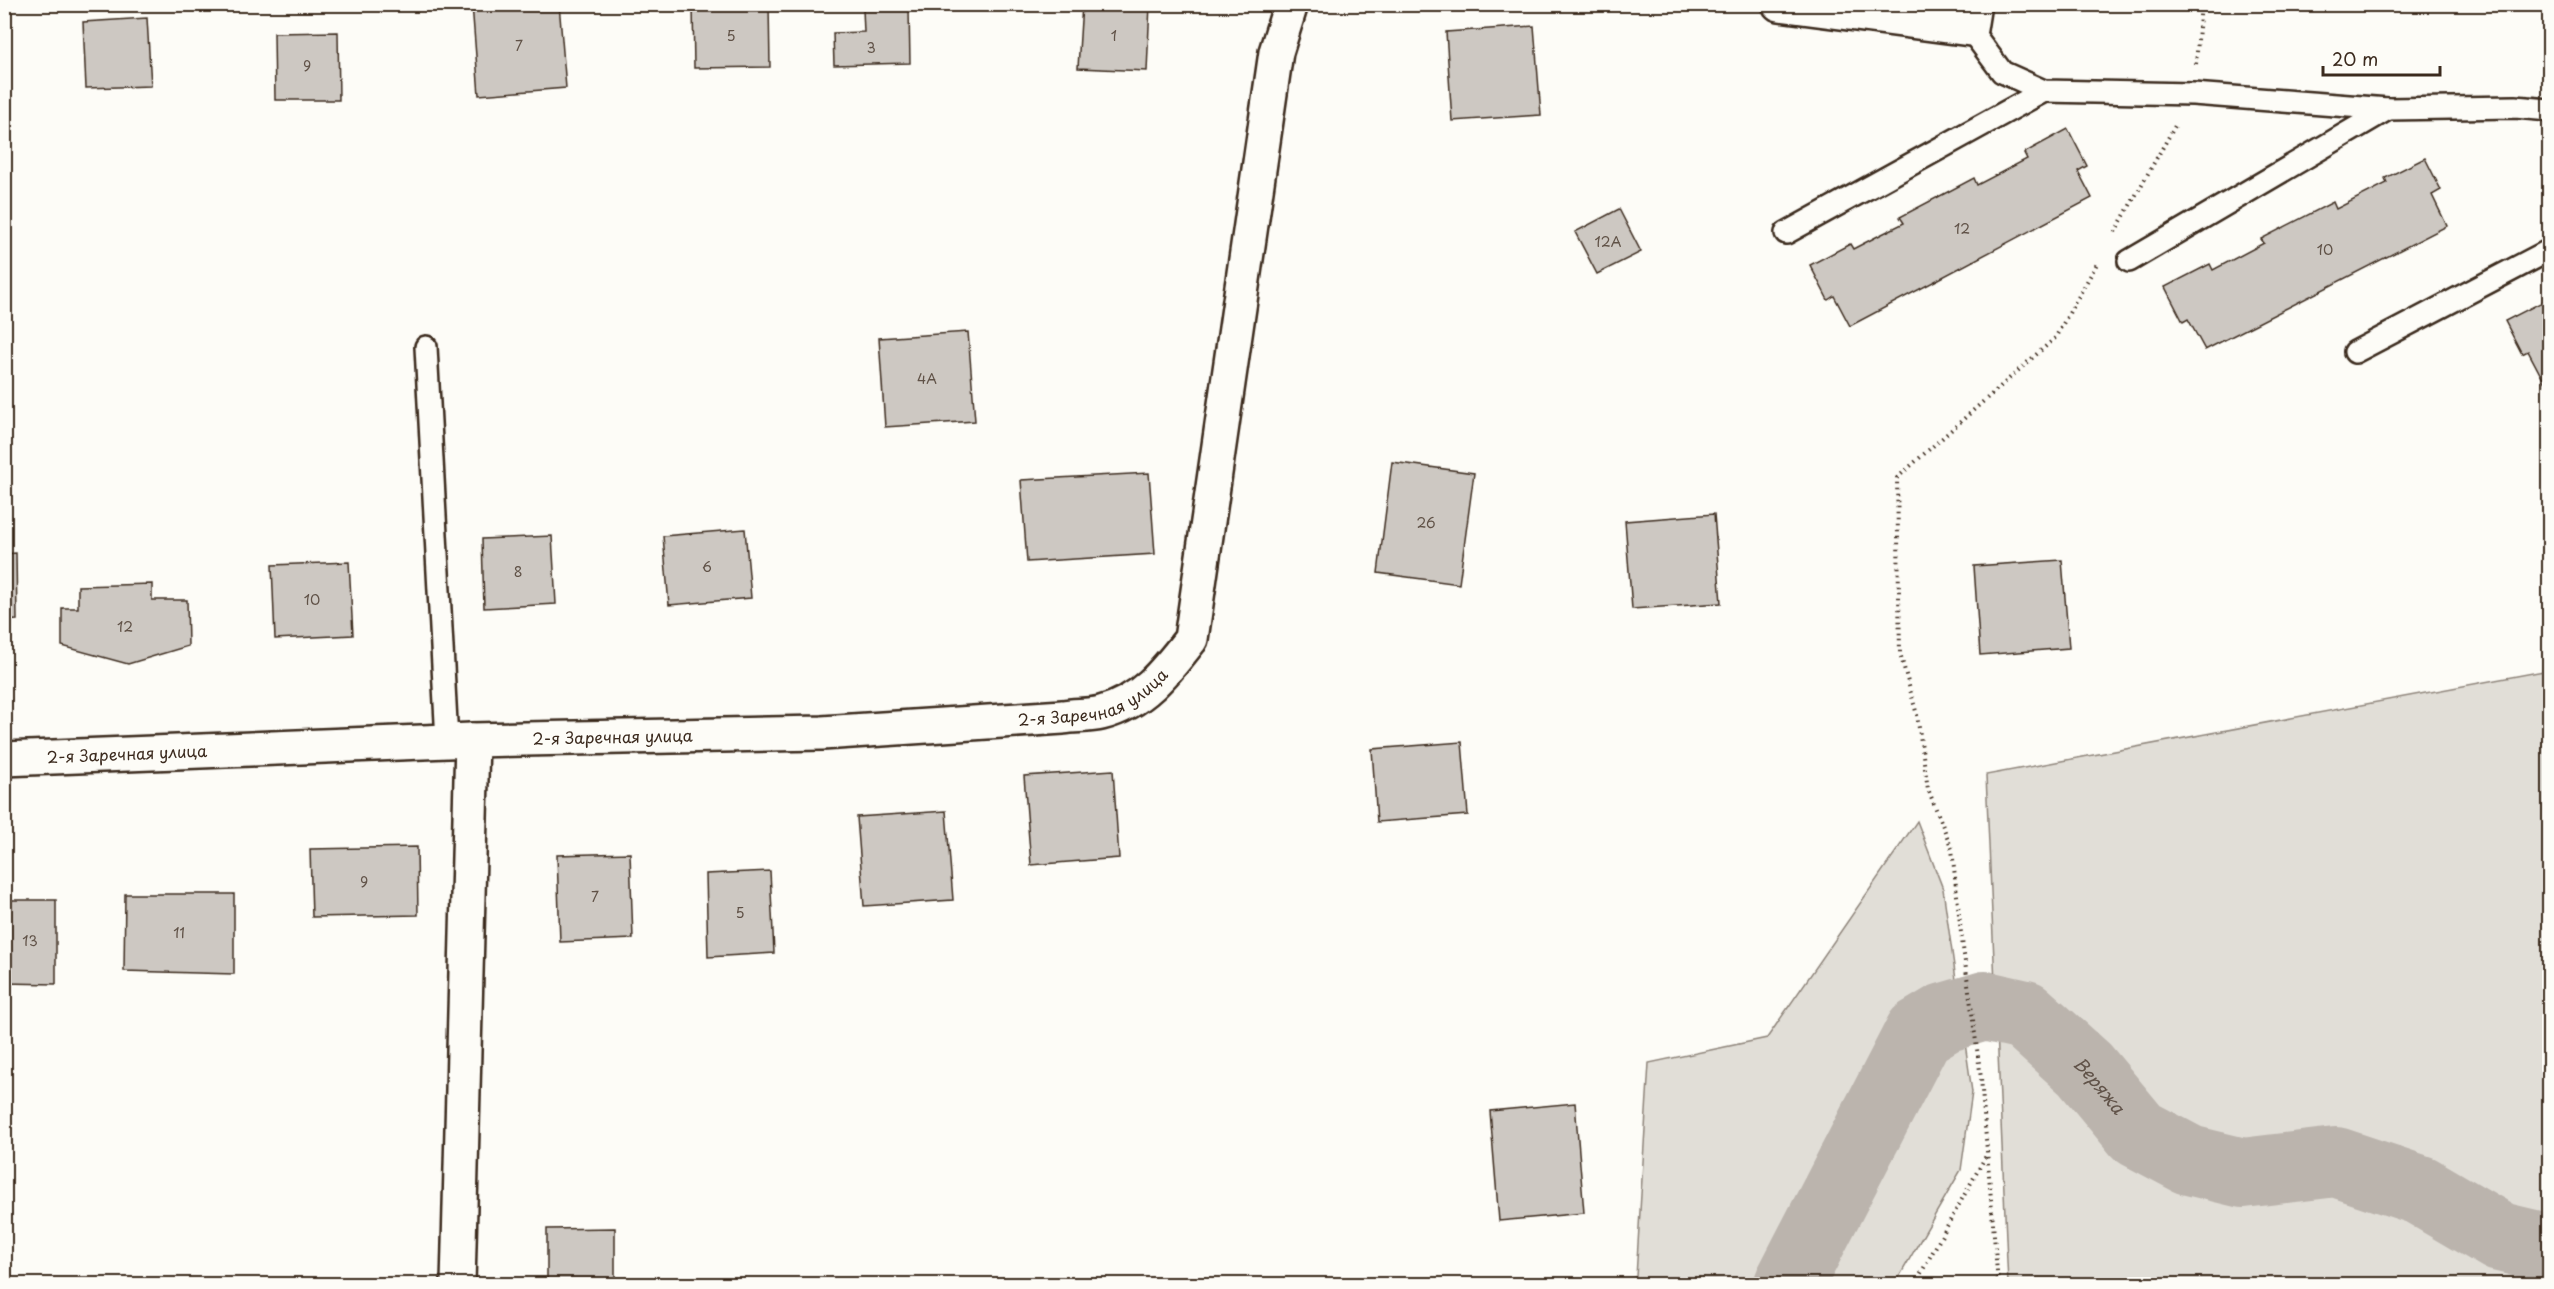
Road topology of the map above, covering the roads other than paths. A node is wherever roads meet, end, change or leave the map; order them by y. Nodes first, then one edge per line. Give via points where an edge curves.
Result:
1 (1292, 4) edge
2 (1779, 4) edge
3 (1972, 17) edge
4 (2044, 91) junction
5 (2388, 109) junction
6 (2550, 110) edge
7 (1786, 233) dead end
8 (2550, 250) edge
9 (2129, 261) dead end
10 (426, 347) dead end
11 (2355, 352) dead end
12 (460, 741) junction
13 (4, 759) edge
14 (458, 1284) edge

1 - 12 street, 2-я Заречная улица via 1276,52 1191,639 1164,673 1131,702 1101,713 822,733
2 - 3 street
3 - 4 lane via 2002,72
4 - 5 lane via 2193,94
4 - 7 lane
5 - 6 lane
5 - 9 lane
8 - 11 lane
10 - 12 lane
12 - 13 street, 2-я Заречная улица
12 - 14 street

